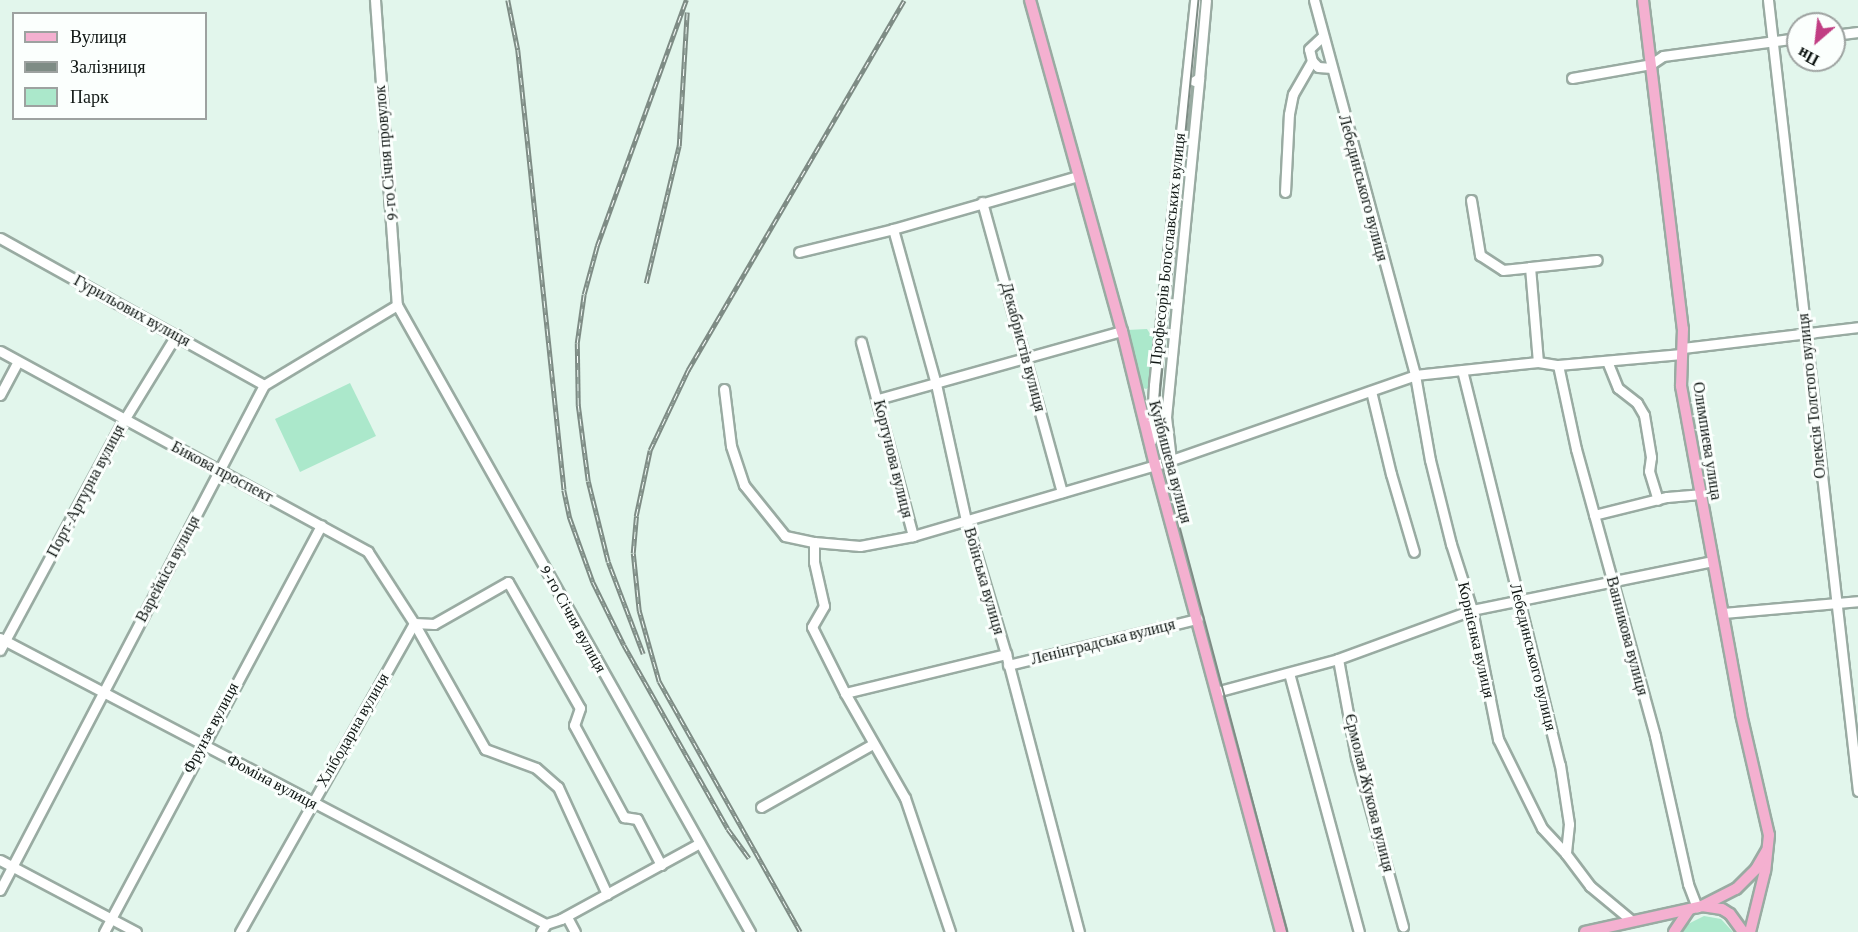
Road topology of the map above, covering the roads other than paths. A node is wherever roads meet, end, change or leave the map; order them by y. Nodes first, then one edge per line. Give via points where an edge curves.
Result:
1 (375, 0) edge
2 (1030, 0) edge
3 (1195, 0) edge
4 (1206, 0) edge
5 (1314, 0) edge
6 (1643, 0) edge
7 (1768, 0) edge
8 (1323, 36) junction
9 (1786, 39) edge
10 (1773, 41) junction
11 (1312, 61) junction
12 (1652, 64) junction
13 (1332, 68) junction
14 (1199, 78) junction
15 (1572, 78) dead end
16 (1185, 89) junction
17 (1078, 176) junction
18 (1285, 192) dead end
19 (1471, 200) dead end
20 (982, 202) junction
21 (894, 230) junction
22 (0, 238) edge
23 (799, 252) dead end
24 (1596, 260) dead end
25 (1530, 267) junction
26 (397, 305) junction
27 (1858, 327) edge
28 (1122, 331) junction
29 (1806, 333) junction
30 (176, 335) junction
31 (861, 342) dead end
32 (0, 351) edge
33 (1682, 351) junction
34 (1025, 359) junction
35 (18, 361) junction
36 (1607, 361) junction
37 (1538, 362) junction
38 (1558, 365) junction
39 (1462, 370) junction
40 (1415, 375) junction
41 (936, 384) junction
42 (264, 385) junction
43 (724, 388) dead end
44 (1371, 391) junction
45 (0, 395) edge
46 (878, 399) junction
47 (124, 420) junction
48 (1151, 446) junction
49 (1171, 460) junction
50 (1155, 465) junction
51 (221, 471) junction
52 (1062, 492) junction
53 (1700, 494) junction
54 (1658, 500) junction
55 (1593, 515) junction
56 (966, 520) junction
57 (321, 525) junction
58 (913, 536) junction
59 (814, 542) junction
60 (1414, 552) dead end
61 (1712, 561) junction
62 (1612, 583) junction
63 (1520, 600) junction
64 (1858, 602) edge
65 (1835, 603) junction
66 (1472, 610) junction
67 (1722, 613) junction
68 (1197, 619) junction
69 (414, 623) junction
70 (2, 642) edge
71 (1006, 654) junction
72 (1338, 659) junction
73 (1008, 665) junction
74 (1289, 673) junction
75 (103, 692) junction
76 (1216, 692) junction
77 (845, 693) junction
78 (873, 744) junction
79 (202, 745) junction
80 (1858, 791) edge
81 (312, 804) junction
82 (761, 807) dead end
83 (700, 843) junction
84 (1769, 847) junction
85 (1566, 854) junction
86 (0, 860) edge
87 (661, 865) junction
88 (13, 867) junction
89 (0, 890) edge
90 (608, 894) junction
91 (1696, 908) junction
92 (567, 916) junction
93 (111, 919) junction
94 (1631, 920) junction
95 (1403, 927) dead end
96 (544, 928) edge
97 (104, 932) edge
98 (136, 932) edge
99 (240, 932) edge
100 (575, 932) edge
101 (750, 932) edge
102 (950, 932) edge
103 (1079, 932) edge
104 (1281, 932) edge
105 (1359, 932) edge
106 (1585, 932) edge
107 (1674, 932) edge
108 (1743, 932) edge
109 (1750, 932) edge

1 - 26 street, 9-го Січня провулок
2 - 17 main road, Куйбишева вулиця
3 - 16 street, Професорів Богославських вулиця
4 - 14 street
5 - 8 street, Лебединського вулиця
6 - 12 main road, Олимпиева улица
7 - 10 street, Олексія Толстого вулиця
8 - 11 street via 1309,49
8 - 13 street, Лебединського вулиця
9 - 10 street
10 - 12 street via 1663,56
10 - 29 street, Олексія Толстого вулиця
11 - 13 street via 1318,68
11 - 18 street via 1293,94
12 - 15 street
12 - 33 main road, Олимпиева улица via 1683,328
13 - 40 street, Лебединського вулиця
14 - 16 street
14 - 49 street via 1166,417
16 - 48 street, Професорів Богославських вулиця
17 - 20 street
17 - 28 main road, Куйбишева вулиця
19 - 25 street via 1480,255 1503,270
20 - 21 street
20 - 34 street, Декабристів вулиця
21 - 23 street
21 - 41 street, Воїнська вулиця
22 - 30 street, Гурильових вулиця
24 - 25 street
25 - 37 street
26 - 42 street
26 - 83 street, 9-го Січня вулиця
27 - 29 street
28 - 34 street
28 - 48 main road, Куйбишева вулиця
29 - 33 street
29 - 65 street, Олексія Толстого вулиця
30 - 42 street, Гурильових вулиця
30 - 47 street, Порт-Артурна вулиця
31 - 46 street, Кортунова вулиця
32 - 35 street, Бикова проспект
33 - 36 street
33 - 53 main road, Олимпиева улица via 1681,386
34 - 41 street
34 - 52 street, Декабристів вулиця
35 - 45 street
35 - 47 street, Бикова проспект
36 - 38 street
36 - 54 street via 1618,388 1644,415 1651,457 1649,471
37 - 38 street
37 - 39 street
38 - 55 street, Ванникова вулиця
39 - 40 street
39 - 63 street, Лебединського вулиця
40 - 44 street
40 - 66 street, Корнієнка вулиця via 1430,460
41 - 46 street
41 - 56 street, Воїнська вулиця
42 - 51 street, Варейкіса вулиця
43 - 59 street, Кортунова вулиця via 731,446 744,485 785,536
44 - 49 street
44 - 60 street
46 - 58 street, Кортунова вулиця
47 - 51 street, Бикова проспект
47 - 70 street, Порт-Артурна вулиця
48 - 50 main road, Куйбишева вулиця
49 - 50 street
50 - 52 street
50 - 68 main road, Куйбишева вулиця
51 - 57 street, Бикова проспект
51 - 75 street, Варейкіса вулиця
52 - 56 street
53 - 54 street
53 - 61 main road, Олимпиева улица
54 - 55 street
55 - 62 street, Ванникова вулиця
56 - 58 street
56 - 71 street, Воїнська вулиця
57 - 69 street, Бикова проспект via 368,552
57 - 79 street, Фрунзе вулиця
58 - 59 street, Кортунова вулиця via 860,546
59 - 77 street via 814,562 824,606 812,627
61 - 62 street
61 - 67 main road, Олимпиева улица
62 - 63 street
62 - 91 street, Ванникова вулиця via 1655,736
63 - 66 street
63 - 85 street, Лебединського вулиця via 1560,765 1569,824
64 - 65 street
65 - 67 street
65 - 80 street, Олексія Толстого вулиця
66 - 72 street
66 - 85 street, Корнієнка вулиця via 1498,739 1542,828
67 - 84 main road, Олимпиева улица
68 - 73 street, Ленінградська вулиця
68 - 76 main road, Куйбишева вулиця
69 - 81 street, Хлібодарна вулиця
69 - 87 street via 434,624 508,582 580,708 574,725 618,807 624,817 637,819
69 - 90 street, Бикова проспект via 485,749 536,768 558,787
70 - 75 street, Фоміна вулиця
71 - 73 street, Воїнська вулиця
71 - 77 street, Ленінградська вулиця
72 - 74 street
72 - 95 street, Єрмолая Жукова вулиця via 1356,758
73 - 103 street, Воїнська вулиця
74 - 76 street
74 - 105 street
75 - 79 street, Фоміна вулиця
75 - 88 street, Варейкіса вулиця
76 - 104 main road, Куйбишева вулиця
77 - 78 street
78 - 82 street
78 - 102 street via 905,798
79 - 81 street, Фоміна вулиця
79 - 93 street, Фрунзе вулиця
81 - 96 street, Фоміна вулиця
81 - 99 street, Хлібодарна вулиця
83 - 87 street
83 - 101 street, 9-го Січня вулиця
84 - 91 main road via 1756,869 1736,888
84 - 109 main road
85 - 94 street via 1590,886
86 - 88 street
87 - 90 street
88 - 89 street, Варейкіса вулиця
88 - 93 street
90 - 92 street
91 - 94 main road
91 - 107 main road
91 - 108 main road via 1722,909 1731,914
92 - 96 street
92 - 100 street
93 - 97 street, Фрунзе вулиця
93 - 98 street
94 - 106 main road

